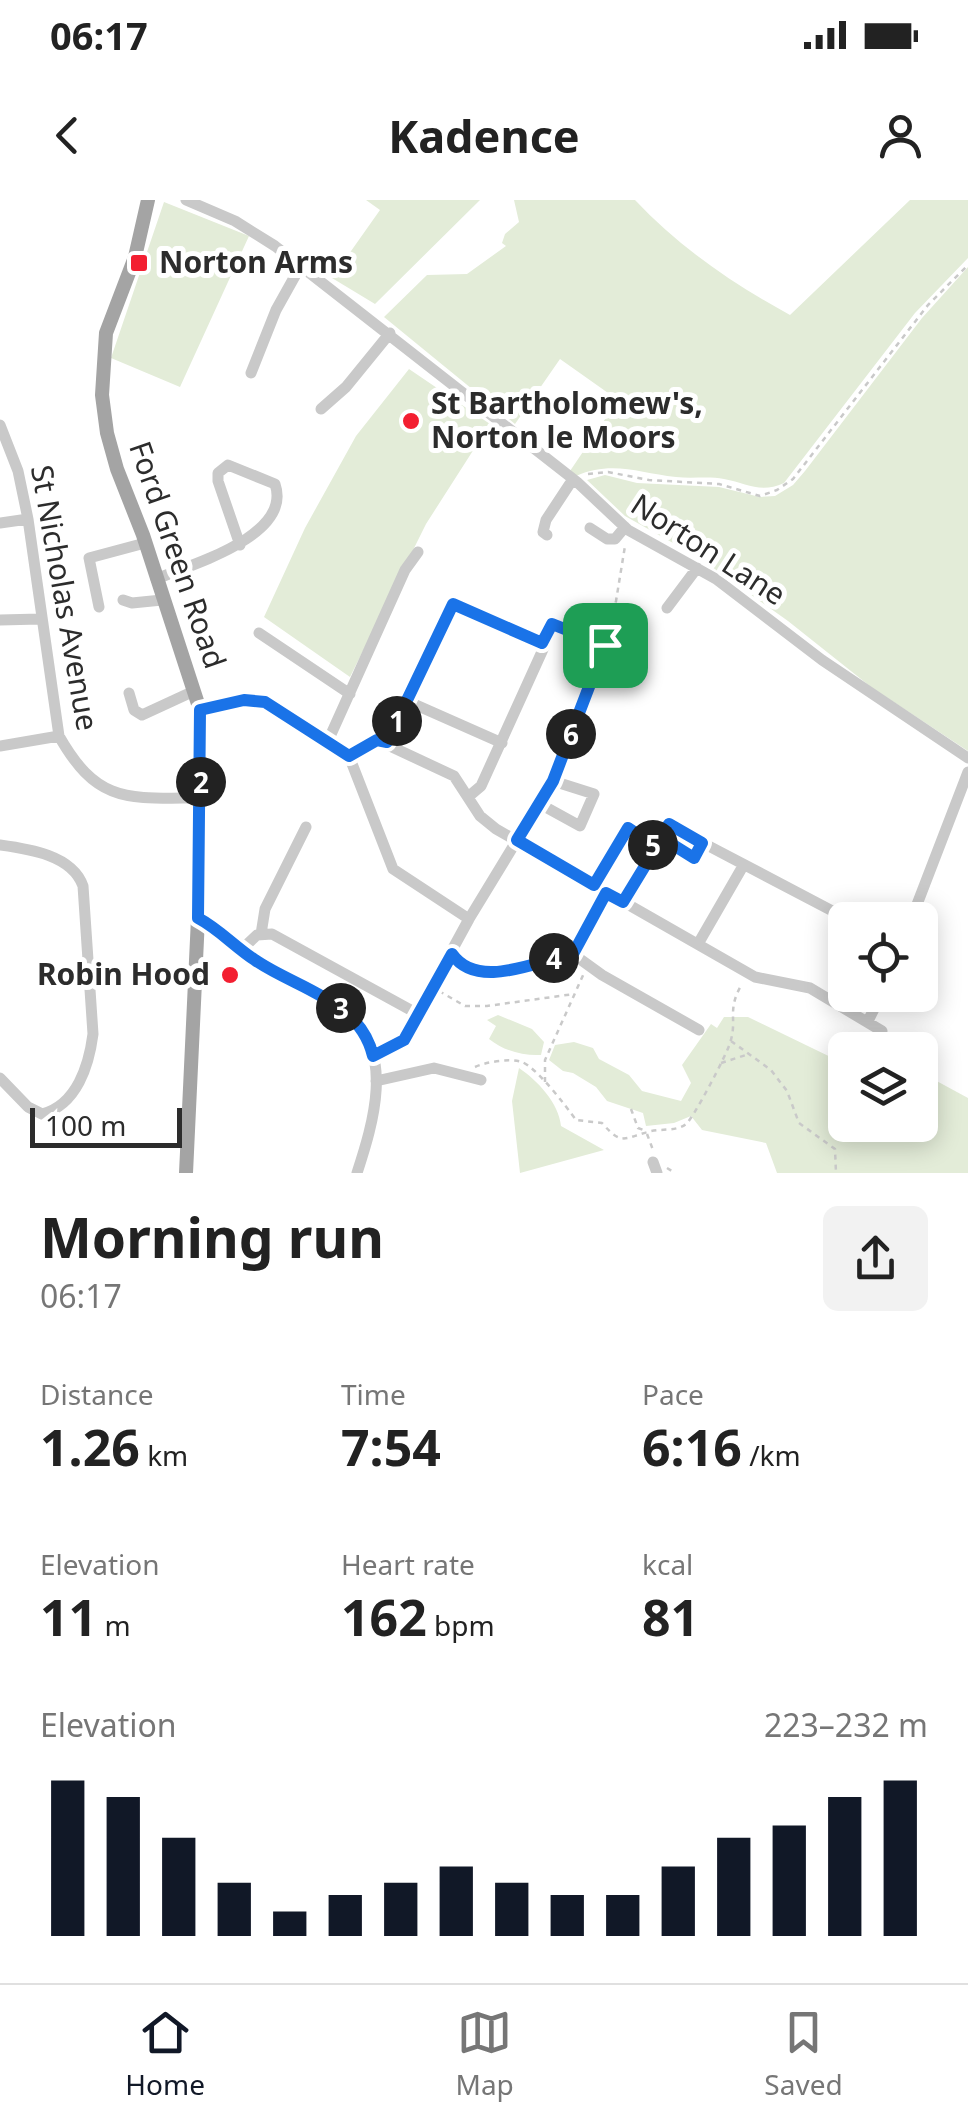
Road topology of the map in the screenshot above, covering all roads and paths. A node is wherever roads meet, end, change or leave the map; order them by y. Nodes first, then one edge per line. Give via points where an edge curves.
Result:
1 (148, 200) edge
2 (186, 200) edge
3 (968, 265) edge
4 (300, 267) junction
5 (390, 333) junction
6 (252, 373) dead end
7 (321, 408) dead end
8 (0, 424) edge
9 (575, 481) junction
10 (28, 519) junction
11 (0, 523) edge
12 (590, 528) dead end
13 (626, 529) junction
14 (547, 536) dead end
15 (145, 543) junction
16 (240, 545) junction
17 (418, 552) dead end
18 (697, 568) junction
19 (156, 578) junction
20 (123, 600) dead end
21 (162, 600) junction
22 (100, 607) dead end
23 (668, 608) dead end
24 (40, 618) junction
25 (0, 620) edge
26 (259, 633) dead end
27 (542, 643) junction
28 (605, 645) junction
29 (194, 691) junction
30 (129, 692) dead end
31 (350, 694) junction
32 (407, 701) junction
33 (200, 710) junction
34 (59, 736) junction
35 (328, 741) junction
36 (387, 742) junction
37 (502, 743) junction
38 (0, 746) edge
39 (349, 756) junction
40 (968, 758) edge
41 (968, 772) edge
42 (553, 781) junction
43 (468, 797) junction
44 (201, 798) junction
45 (540, 804) junction
46 (306, 828) dead end
47 (517, 840) junction
48 (659, 843) junction
49 (702, 843) junction
50 (0, 846) edge
51 (743, 866) junction
52 (594, 885) junction
53 (606, 893) junction
54 (623, 902) junction
55 (918, 902) edge
56 (828, 909) edge
57 (198, 918) junction
58 (469, 918) junction
59 (261, 934) junction
60 (698, 944) junction
61 (241, 950) junction
62 (452, 954) junction
63 (573, 954) junction
64 (588, 965) junction
65 (750, 973) junction
66 (434, 988) junction
67 (574, 994) junction
68 (872, 1012) edge
69 (418, 1014) junction
70 (868, 1020) junction
71 (699, 1030) dead end
72 (882, 1032) dead end
73 (732, 1041) junction
74 (748, 1054) junction
75 (373, 1056) junction
76 (720, 1064) junction
77 (460, 1074) junction
78 (0, 1078) edge
79 (481, 1080) dead end
80 (376, 1082) junction
81 (545, 1083) junction
82 (631, 1109) dead end
83 (647, 1132) junction
84 (656, 1168) edge
85 (186, 1173) edge
86 (357, 1173) edge
87 (836, 1173) edge

1 - 15 main road, Ford Green Road via 102,360 107,433
2 - 4 street, Norton Lane via 235,221
3 - 9 path via 778,490 760,496 719,484 608,472
4 - 5 street, Norton Lane
4 - 6 street
5 - 7 street
5 - 9 street, Norton Lane
8 - 10 street, St Nicholas Avenue
9 - 13 street, Norton Lane
9 - 14 street via 546,520
10 - 11 street
10 - 24 street, St Nicholas Avenue
12 - 13 street via 606,539
13 - 18 street, Norton Lane
13 - 28 path
15 - 19 main road, Ford Green Road
15 - 22 street via 89,558
16 - 16 street via 218,481 228,465 278,490 258,532
16 - 19 street
17 - 31 street
18 - 23 street
18 - 40 street, Norton Lane
19 - 21 main road, Ford Green Road
20 - 21 street
21 - 29 main road, Ford Green Road
24 - 25 street
24 - 34 street, St Nicholas Avenue
26 - 31 street
27 - 28 path via 552,624
27 - 32 street via 453,604
27 - 37 street
28 - 42 path
29 - 30 street via 142,715
29 - 33 main road, Ford Green Road
31 - 35 street
32 - 36 street
32 - 37 street
33 - 35 street via 265,702
33 - 44 main road, Ford Green Road
34 - 38 street
34 - 44 street, St Nicholas Avenue via 74,762 102,788 130,798
35 - 39 street
36 - 39 street via 377,740
36 - 43 street via 454,776
37 - 43 street via 481,786
39 - 58 street via 393,869
41 - 55 street
42 - 45 street
42 - 45 street via 594,794 580,826
43 - 47 street via 480,816
44 - 57 main road, Ford Green Road
45 - 47 street
46 - 59 street via 265,908
47 - 52 street
47 - 58 street
48 - 49 path via 694,858
48 - 49 path via 669,824
48 - 52 street via 628,828
48 - 54 street
49 - 51 street
50 - 78 street via 50,856 79,873 93,1034 80,1083 50,1112 28,1107
51 - 56 street
51 - 60 street
52 - 53 street
53 - 54 street
53 - 63 street
54 - 60 street
57 - 61 street
57 - 85 main road, Ford Green Road
58 - 62 street
59 - 61 street
59 - 69 street
60 - 65 street
61 - 75 street via 347,1012
62 - 63 street via 488,975
62 - 66 street
63 - 64 street
64 - 67 path
64 - 71 street
65 - 70 street via 810,988
65 - 73 path via 732,1000
66 - 67 path via 465,1006
66 - 69 street
67 - 81 path via 545,1060
68 - 70 street
69 - 75 street via 404,1040
70 - 72 street
73 - 74 path
73 - 76 path
74 - 76 path
74 - 87 path via 772,1070 799,1124 834,1149
75 - 80 street
76 - 83 path via 684,1126
77 - 79 street
77 - 80 street via 434,1068
77 - 81 path via 481,1064 522,1062
80 - 86 street
81 - 83 path via 576,1120 602,1123 624,1139
82 - 83 path via 638,1128
83 - 84 path

